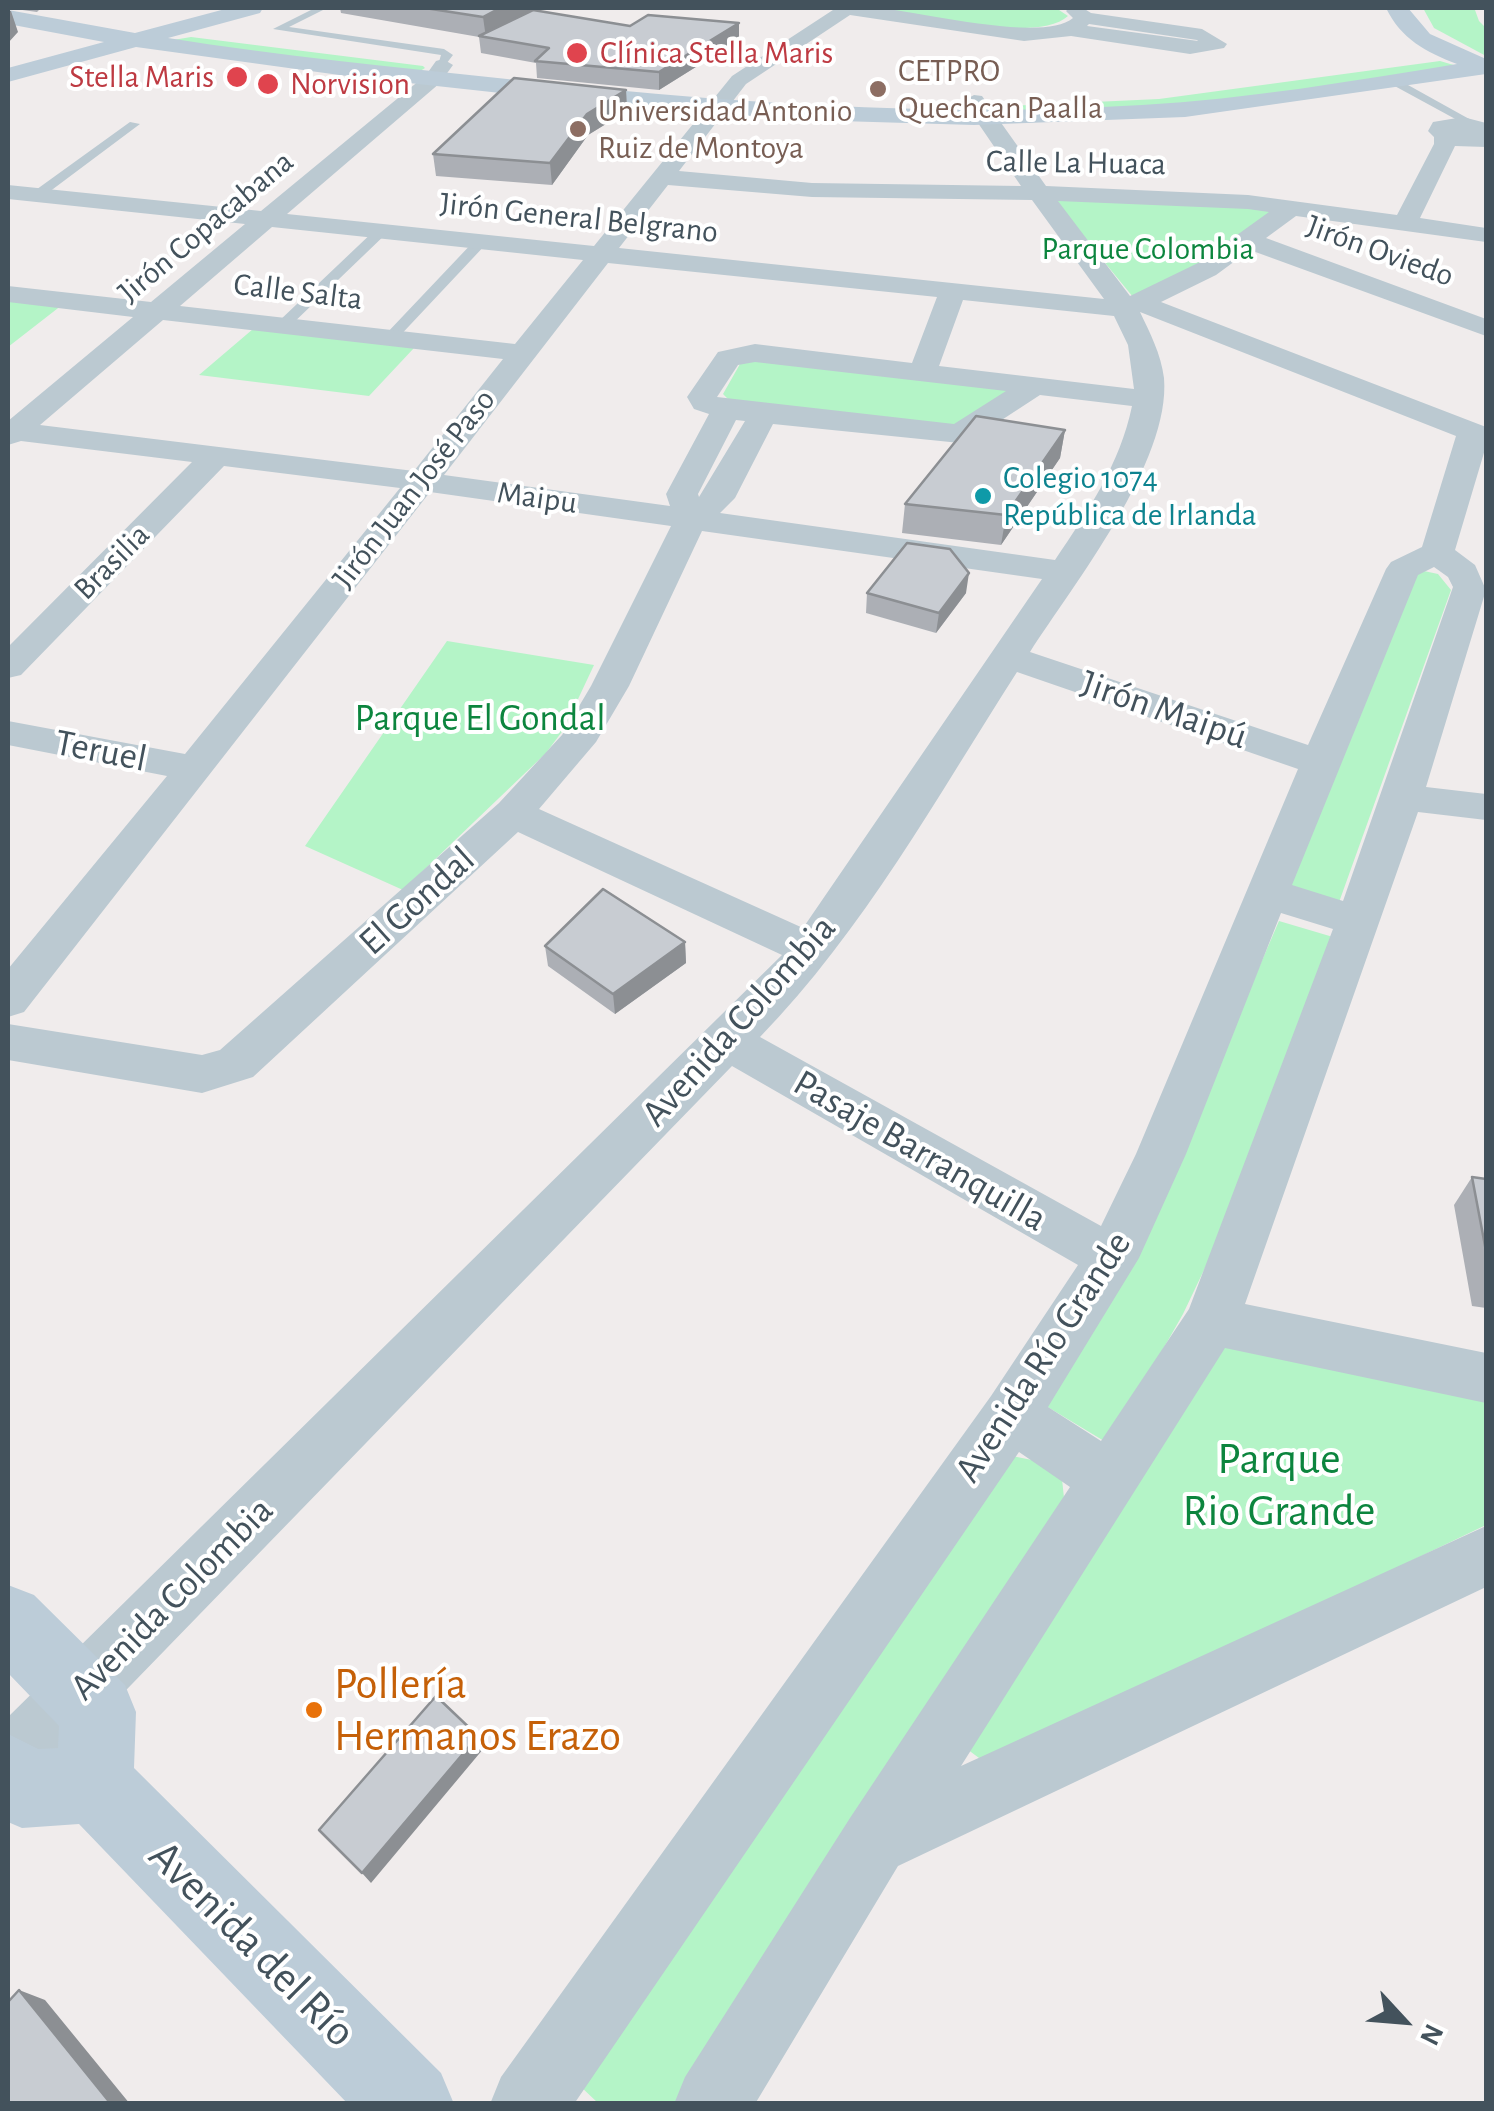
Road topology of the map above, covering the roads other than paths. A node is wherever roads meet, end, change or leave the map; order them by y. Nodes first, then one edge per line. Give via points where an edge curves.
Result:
1 (54, 8) edge
2 (208, 8) edge
3 (252, 8) edge
4 (322, 8) edge
5 (847, 8) edge
6 (1397, 8) edge
7 (8, 17) edge
8 (1075, 18) edge
9 (173, 32) junction
10 (141, 34) junction
11 (107, 37) junction
12 (1449, 53) junction
13 (303, 56) junction
14 (8, 62) edge
15 (1486, 67) edge
16 (438, 72) junction
17 (8, 75) edge
18 (1395, 82) junction
19 (722, 99) junction
20 (978, 109) junction
21 (134, 124) dead end
22 (1466, 132) edge
23 (662, 177) junction
24 (8, 192) edge
25 (1038, 194) junction
26 (36, 195) junction
27 (1291, 208) junction
28 (269, 217) junction
29 (1405, 224) junction
30 (382, 231) junction
31 (1486, 234) edge
32 (1250, 241) junction
33 (481, 242) junction
34 (602, 255) junction
35 (952, 292) junction
36 (8, 294) edge
37 (1134, 307) junction
38 (157, 311) junction
39 (283, 325) junction
40 (1486, 328) edge
41 (390, 338) junction
42 (521, 353) junction
43 (923, 371) junction
44 (1036, 385) junction
45 (1148, 399) junction
46 (726, 410) junction
47 (763, 414) junction
48 (10, 432) edge
49 (1479, 435) edge
50 (216, 456) junction
51 (420, 481) junction
52 (691, 520) junction
53 (1437, 553) junction
54 (1067, 572) junction
55 (1008, 657) junction
56 (8, 667) edge
57 (8, 733) edge
58 (1320, 762) junction
59 (195, 768) junction
60 (1403, 797) junction
61 (1486, 807) edge
62 (513, 814) junction
63 (1267, 893) junction
64 (1358, 922) junction
65 (811, 950) junction
66 (8, 1000) edge
67 (8, 1042) edge
68 (729, 1042) junction
69 (1112, 1258) junction
70 (1212, 1321) junction
71 (1486, 1378) edge
72 (1010, 1415) junction
73 (1109, 1479) junction
74 (1486, 1556) edge
75 (8, 1621) edge
76 (80, 1691) junction
77 (8, 1763) edge
78 (8, 1773) edge
79 (94, 1784) junction
80 (874, 1842) junction
81 (410, 2104) edge
82 (528, 2104) edge
83 (712, 2104) edge

1 - 10 street
2 - 10 street
3 - 9 street
4 - 16 lane via 278,29 444,52
5 - 8 street via 1024,35
5 - 19 street, Jirón Juan José Paso via 739,80
6 - 12 street via 1406,25
7 - 11 street
8 - 8 street via 1190,48 1217,44 1202,34
9 - 10 street
9 - 13 street
10 - 11 street
10 - 13 street
10 - 17 street
11 - 14 street
12 - 15 street
12 - 20 street via 1184,94
13 - 16 street
15 - 18 street
16 - 19 street
16 - 28 street, Jirón Copacabana
18 - 20 street via 1209,108
18 - 22 lane
19 - 20 street
19 - 23 street, Jirón Juan José Paso
20 - 25 street, Avenida Colombia
21 - 26 lane
22 - 29 street
23 - 25 street, Calle La Huaca via 812,190
23 - 34 street, Jirón Juan José Paso
24 - 26 street, Jirón General Belgrano
25 - 27 street, Calle La Huaca
25 - 37 street, Avenida Colombia
26 - 28 street, Jirón General Belgrano
27 - 29 street, Calle La Huaca
27 - 32 street
28 - 30 street, Jirón General Belgrano
28 - 38 street, Jirón Copacabana
29 - 31 street, Calle La Huaca
30 - 33 street, Jirón General Belgrano
30 - 39 lane
32 - 37 street
32 - 40 street, Jirón Oviedo
33 - 34 street, Jirón General Belgrano
33 - 41 lane
34 - 35 street, Jirón General Belgrano
34 - 42 street, Jirón Juan José Paso
35 - 37 street, Jirón General Belgrano via 979,307
35 - 43 street
36 - 38 street, Calle Salta
37 - 45 street, Avenida Colombia
37 - 49 street, Jirón General Belgrano
38 - 39 street, Calle Salta
38 - 48 street, Jirón Copacabana
39 - 41 street, Calle Salta
41 - 42 street, Calle Salta
42 - 51 street, Jirón Juan José Paso
43 - 44 street via 962,366
43 - 46 street via 742,354 728,358 702,397
44 - 45 street
44 - 47 street via 960,434
45 - 54 street, Avenida Colombia via 1127,471
46 - 47 street
46 - 52 street, El Gondal via 682,494
47 - 52 street, El Gondal via 718,498
48 - 50 street, Maipu
49 - 53 street
50 - 51 street, Maipu
50 - 56 street, Brasilia
51 - 52 street, Maipu
51 - 59 street, Jirón Juan José Paso
52 - 54 street, Maipu
52 - 62 street, El Gondal via 577,742
53 - 58 street, Avenida Río Grande via 1403,570
53 - 60 street via 1470,586
54 - 55 street, Avenida Colombia
55 - 58 street, Jirón Maipú
55 - 65 street, Avenida Colombia
57 - 59 street, Teruel
58 - 63 street, Avenida Río Grande
59 - 66 street, Jirón Juan José Paso
60 - 61 street
60 - 64 street
62 - 65 street
62 - 67 street, El Gondal via 236,1064 202,1074
63 - 64 street
63 - 69 street, Avenida Río Grande
64 - 70 street
65 - 68 street, Avenida Colombia
68 - 69 street, Pasaje Barranquilla
68 - 76 street, Avenida Colombia
69 - 72 street, Avenida Río Grande
70 - 71 street
70 - 73 street
72 - 73 street
72 - 82 street, Avenida Río Grande
73 - 80 street
74 - 80 street
75 - 76 street
76 - 77 street, Avenida Colombia
76 - 79 street via 98,1712
78 - 79 street via 22,1789
79 - 81 street, Avenida del Río
80 - 83 street

